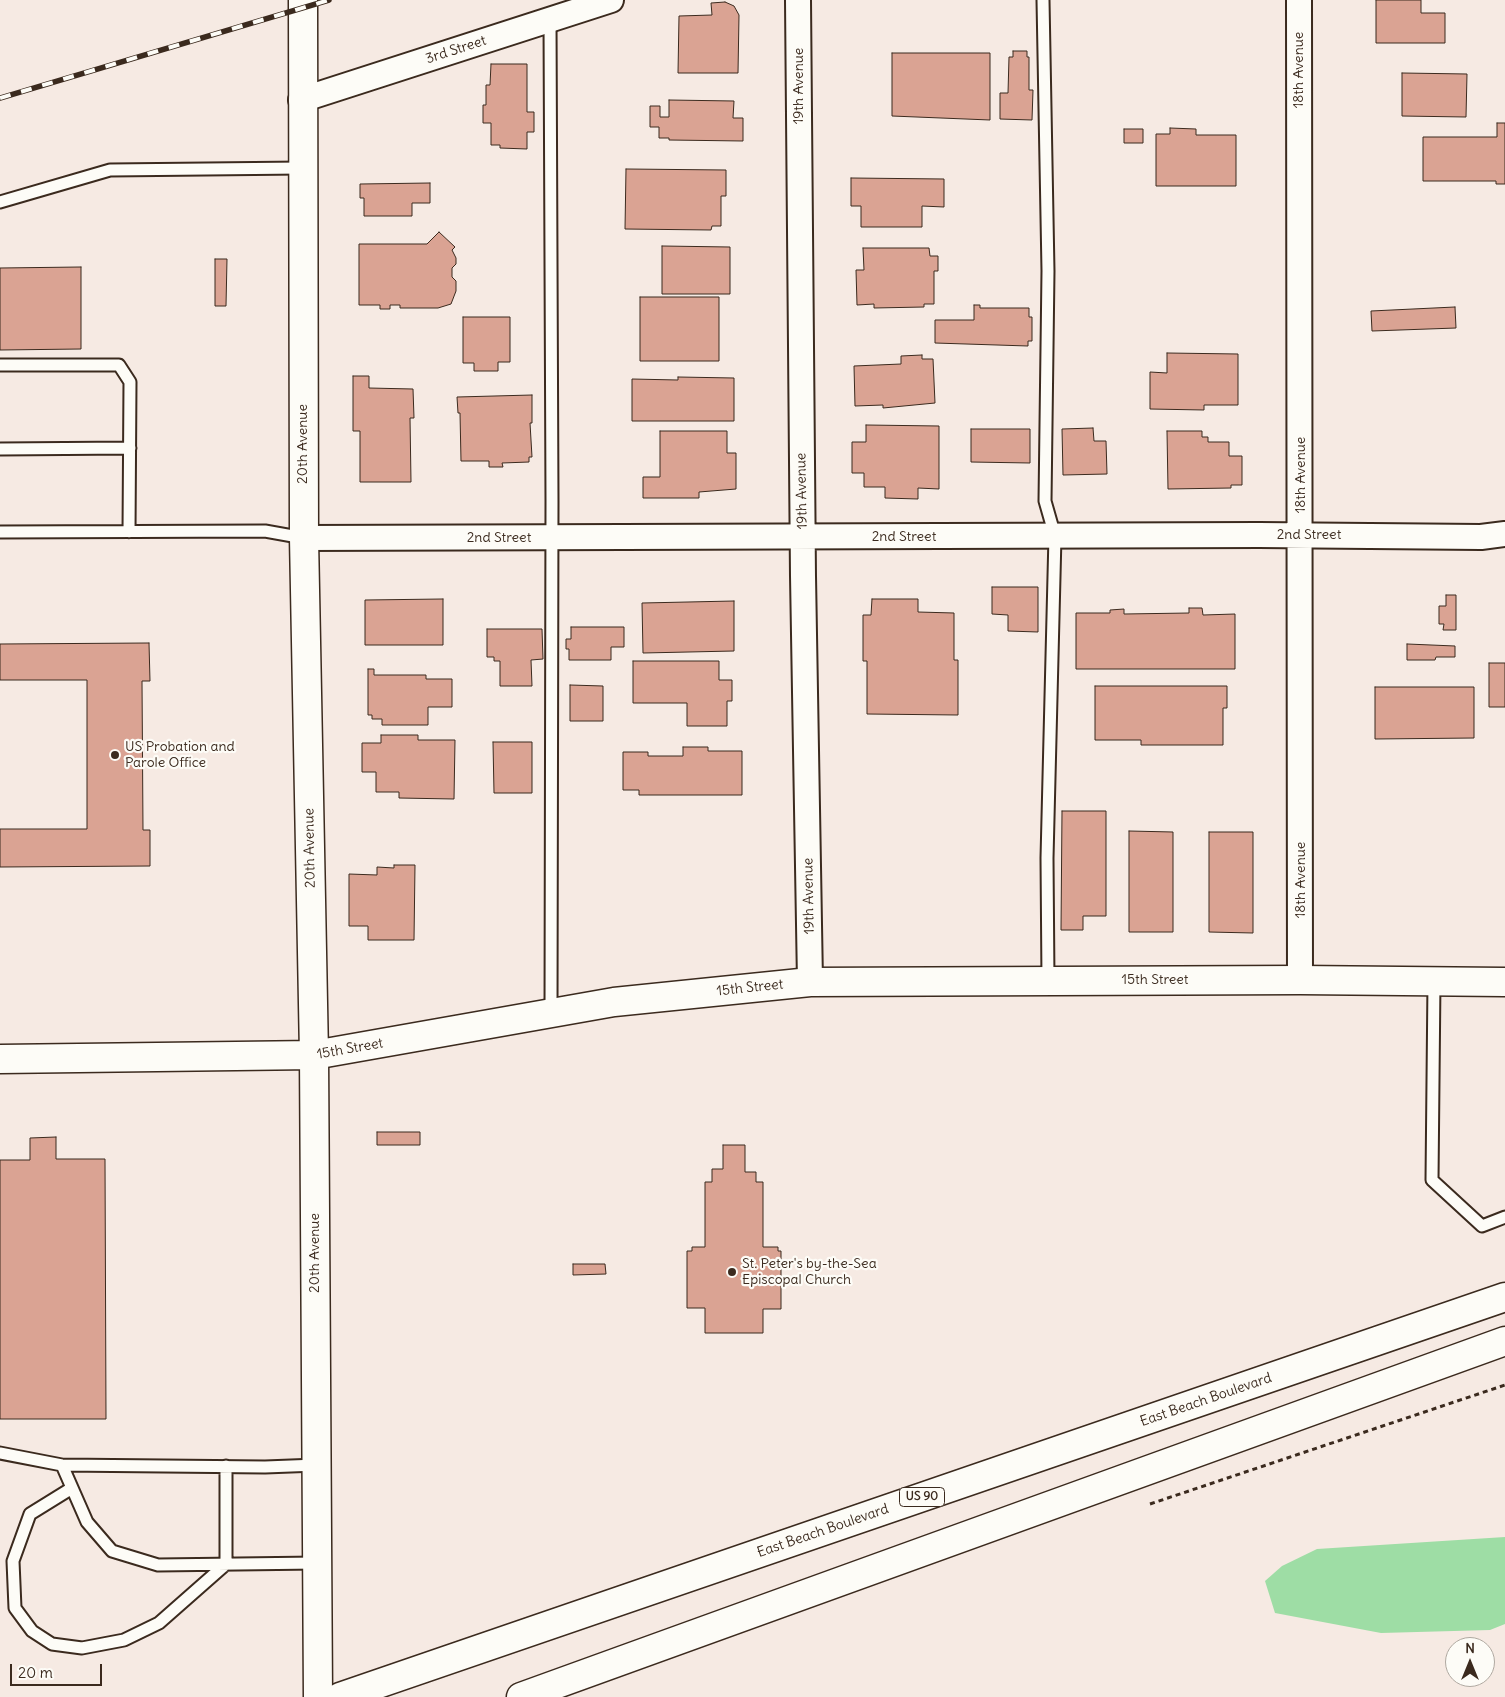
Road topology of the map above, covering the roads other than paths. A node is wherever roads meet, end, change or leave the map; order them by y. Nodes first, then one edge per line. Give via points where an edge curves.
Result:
1 (303, 0) edge
2 (611, 0) edge
3 (798, 0) edge
4 (1042, 0) edge
5 (1299, 0) edge
6 (550, 20) junction
7 (302, 100) junction
8 (302, 168) junction
9 (0, 202) edge
10 (0, 365) edge
11 (130, 448) junction
12 (0, 449) edge
13 (0, 532) edge
14 (129, 532) junction
15 (1505, 534) edge
16 (1301, 535) junction
17 (1055, 536) junction
18 (304, 538) junction
19 (552, 538) junction
20 (802, 538) junction
21 (1300, 980) junction
22 (1048, 981) junction
23 (1434, 981) junction
24 (810, 982) junction
25 (1505, 982) edge
26 (551, 1013) junction
27 (314, 1055) junction
28 (0, 1059) edge
29 (1505, 1217) edge
30 (1505, 1297) edge
31 (1505, 1341) edge
32 (0, 1453) edge
33 (62, 1465) junction
34 (317, 1465) junction
35 (226, 1466) junction
36 (72, 1488) junction
37 (317, 1563) junction
38 (226, 1564) junction
39 (318, 1697) edge
40 (340, 1697) edge
41 (521, 1697) edge

1 - 7 street, 20th Avenue
2 - 6 street, 3rd Street
3 - 20 street, 19th Avenue
4 - 17 lane via 1048,271 1046,501
5 - 16 street, 18th Avenue
6 - 7 street, 3rd Street
6 - 19 lane
7 - 8 street, 20th Avenue
8 - 9 lane via 110,170
8 - 18 street, 20th Avenue
10 - 11 lane via 118,365 130,382
11 - 12 lane
11 - 14 lane
13 - 14 lane
14 - 18 lane via 264,531
15 - 16 street, 2nd Street via 1481,537
16 - 17 street, 2nd Street
16 - 21 street, 18th Avenue
17 - 20 street, 2nd Street
17 - 22 lane via 1047,858
18 - 19 street, 2nd Street
18 - 27 street, 20th Avenue
19 - 20 street, 2nd Street
19 - 26 lane
20 - 24 street, 19th Avenue
21 - 22 street, 15th Street
21 - 23 street, 15th Street
22 - 24 street, 15th Street
23 - 25 street, 15th Street
23 - 29 lane via 1432,1180 1482,1226
24 - 26 street, 15th Street via 614,1002
26 - 27 street, 15th Street
27 - 28 street, 15th Street
27 - 34 street, 20th Avenue
30 - 40 street, East Beach Boulevard / US 90
31 - 41 street
32 - 33 lane
33 - 35 lane
33 - 36 lane
34 - 35 lane
34 - 37 street, 20th Avenue
35 - 38 lane
36 - 38 lane via 87,1522 112,1551 158,1565
36 - 38 lane via 30,1514 13,1561 15,1608 32,1631 52,1644 82,1648 124,1640 159,1623
37 - 38 lane
37 - 39 street, 20th Avenue

